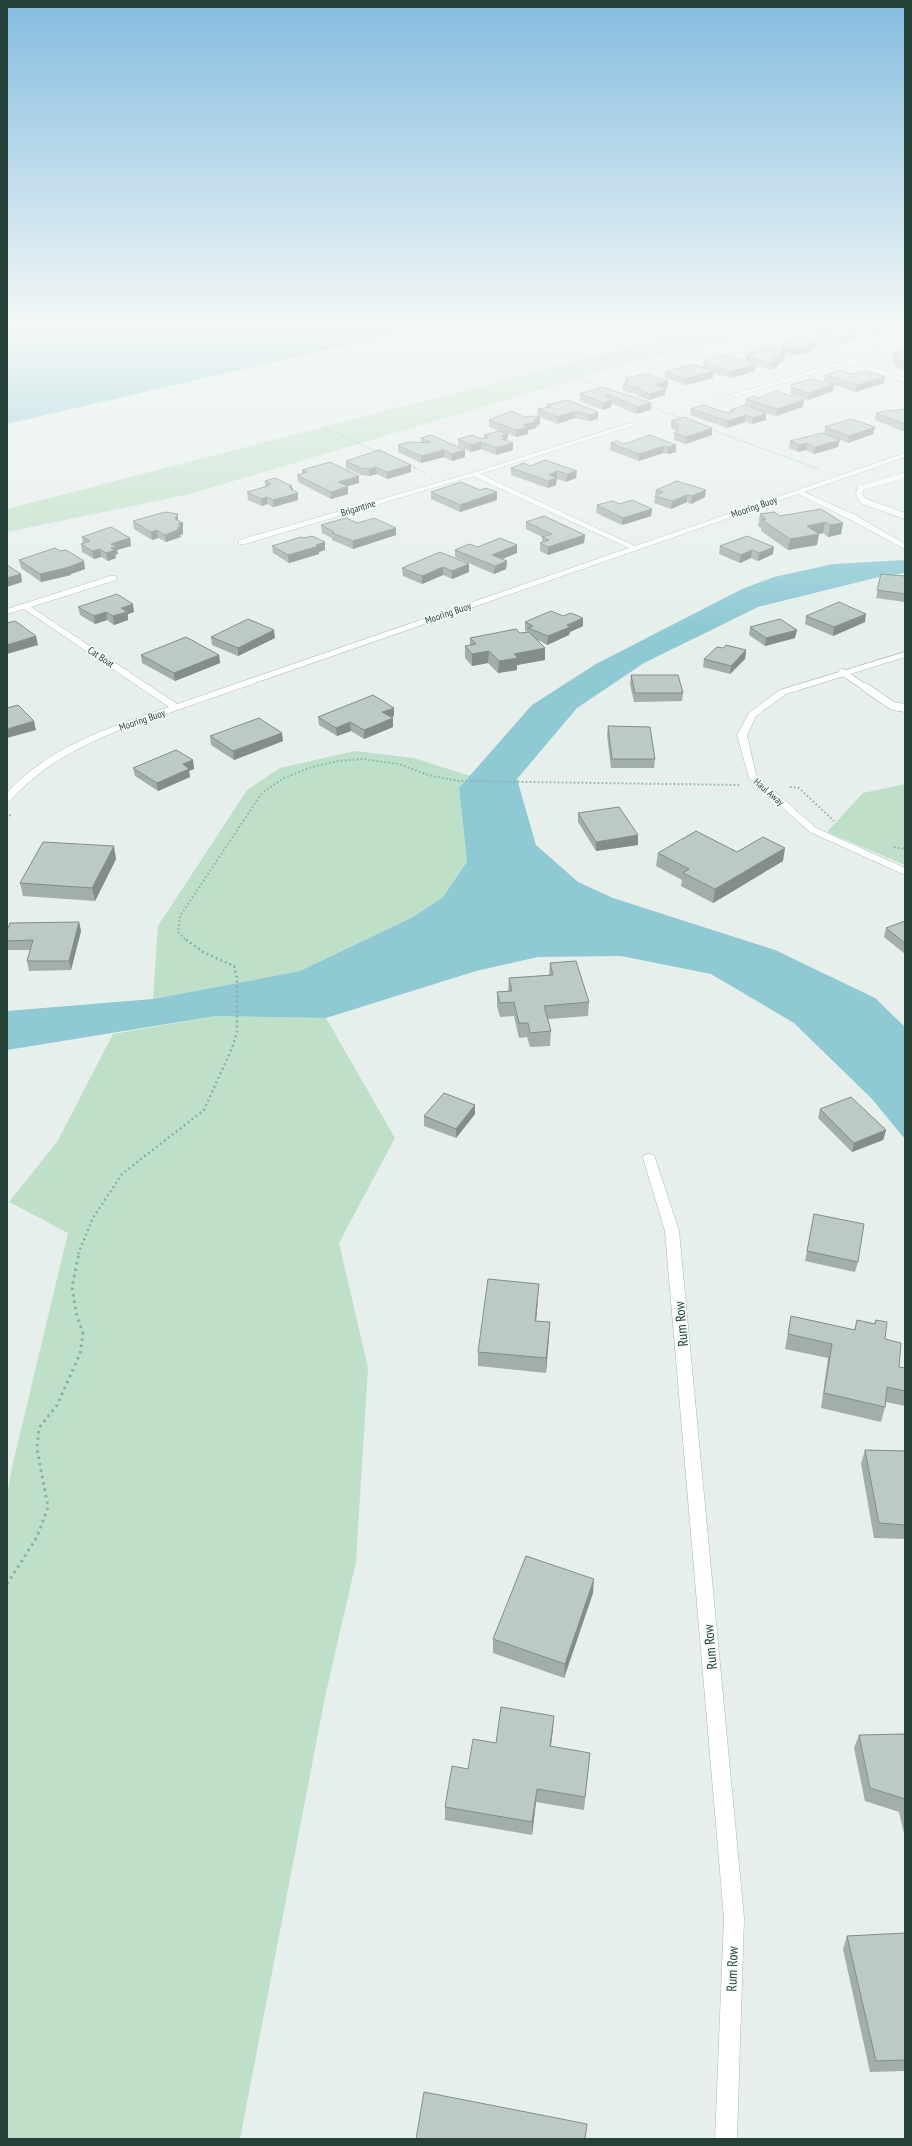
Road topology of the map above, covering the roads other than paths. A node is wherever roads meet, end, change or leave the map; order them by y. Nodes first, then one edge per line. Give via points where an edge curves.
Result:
1 (620, 428) edge
2 (905, 455) edge
3 (474, 474) junction
4 (905, 474) edge
5 (798, 492) junction
6 (905, 516) edge
7 (242, 542) dead end
8 (905, 547) edge
9 (634, 548) junction
10 (114, 578) dead end
11 (26, 607) junction
12 (7, 612) edge
13 (905, 654) edge
14 (842, 672) junction
15 (176, 708) junction
16 (905, 708) edge
17 (7, 799) edge
18 (905, 872) edge
19 (649, 1158) dead end
20 (726, 2139) edge

1 - 3 street, Brigantine
2 - 5 street, Mooring Buoy
3 - 7 street, Brigantine
3 - 9 street
4 - 6 lane via 861,487 859,494 863,501
5 - 8 street via 852,517
5 - 9 street, Mooring Buoy
9 - 15 street, Mooring Buoy
10 - 11 street
11 - 12 street
11 - 15 street, Cat Boat
13 - 14 street, Haul Away
14 - 16 lane via 893,706
14 - 18 street, Haul Away via 783,692 752,715 742,735 752,776 813,830
15 - 17 street, Mooring Buoy via 114,729 61,753 25,779
19 - 20 street, Rum Row via 672,1231 734,1918

